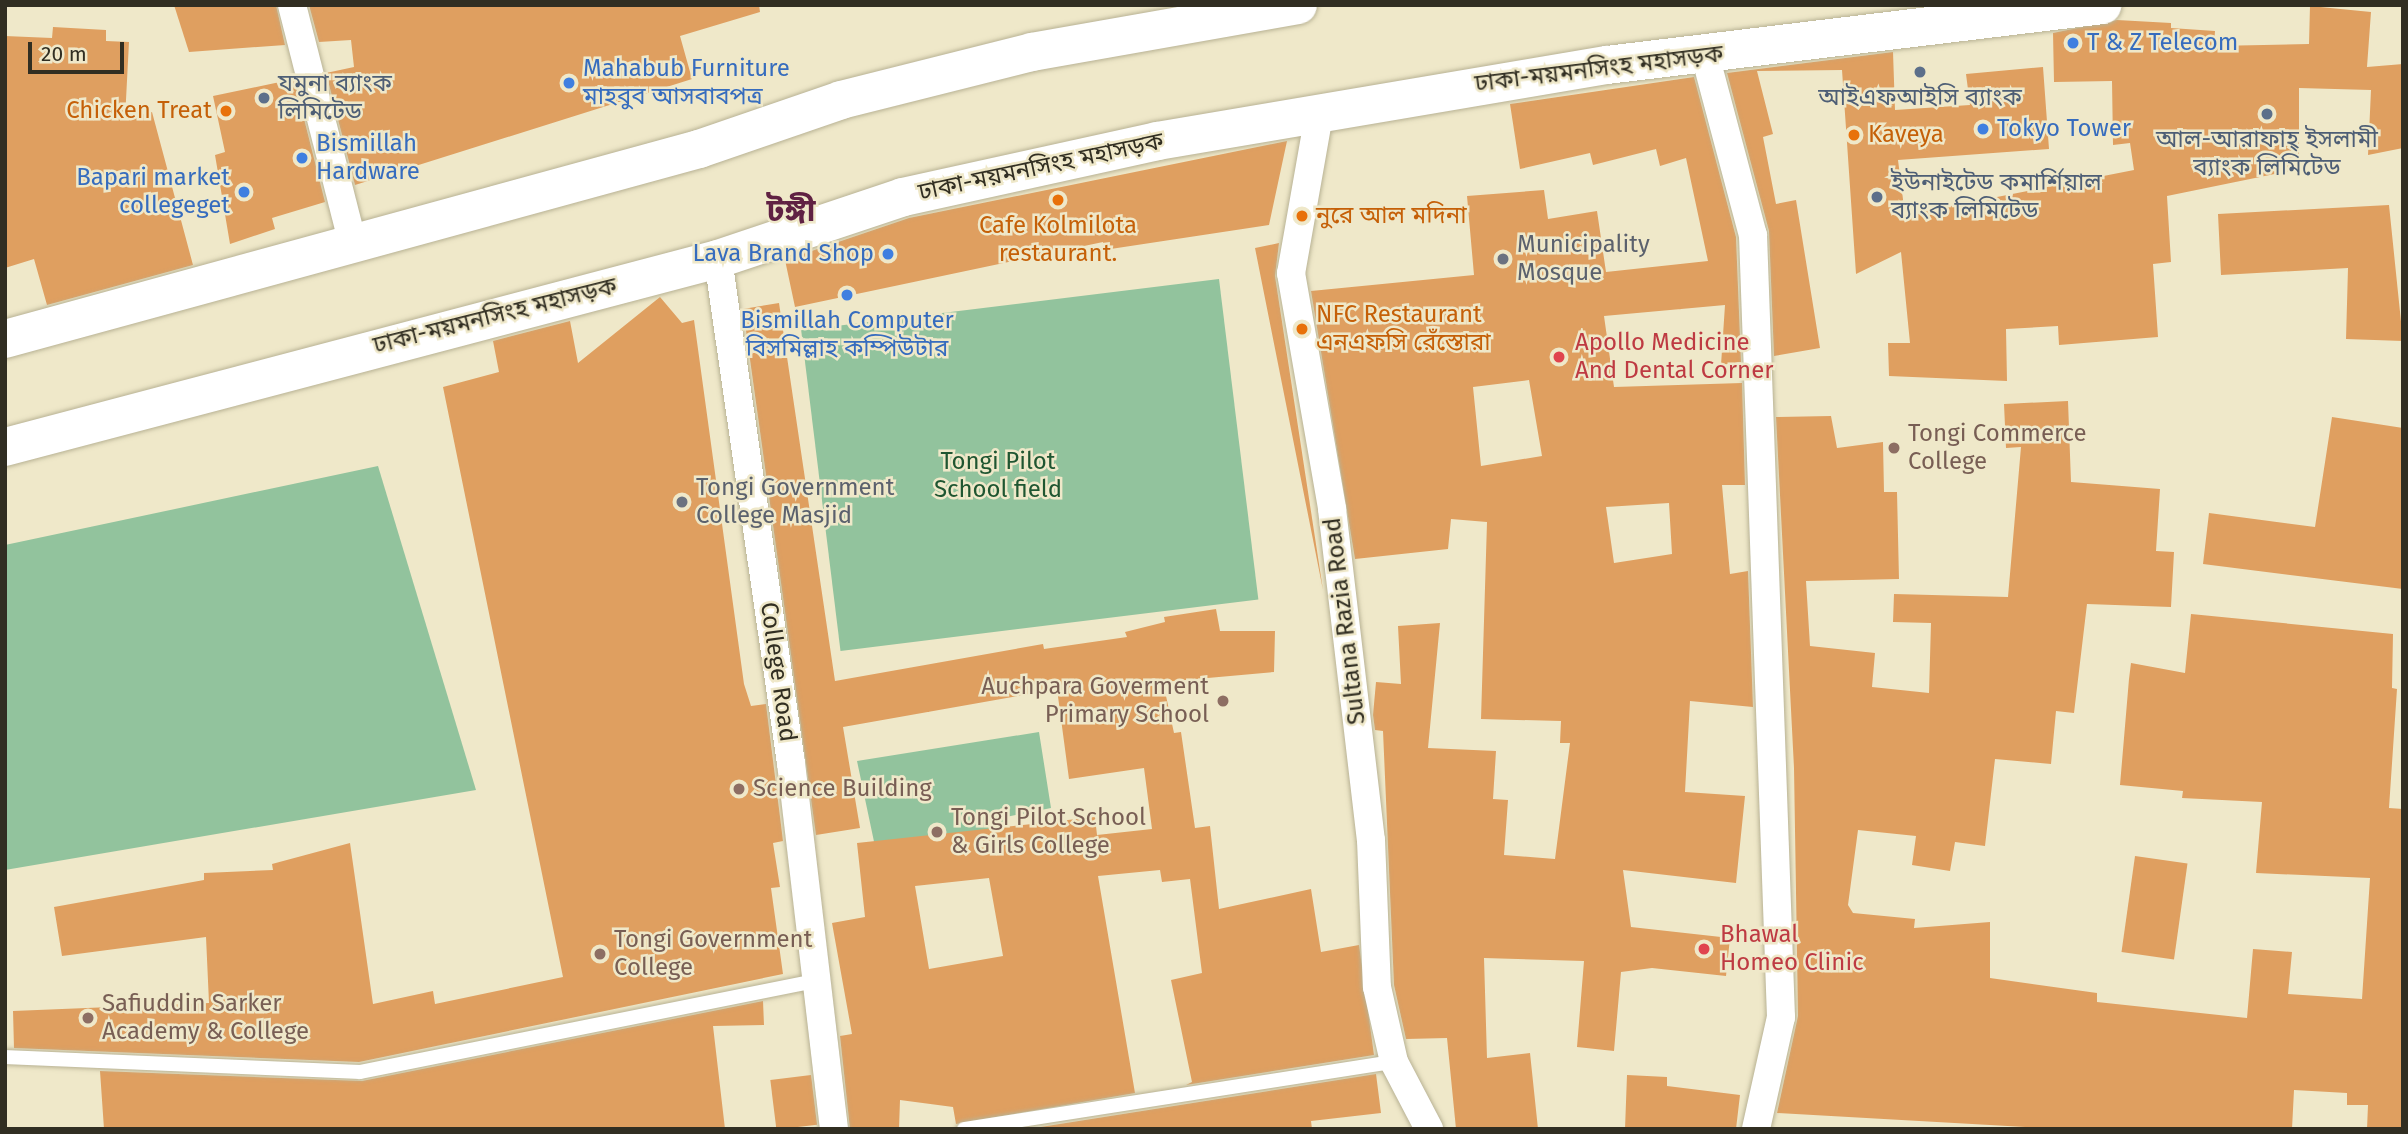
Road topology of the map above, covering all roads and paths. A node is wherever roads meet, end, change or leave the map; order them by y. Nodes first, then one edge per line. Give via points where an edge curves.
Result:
1 (292, 5) edge
2 (1298, 5) edge
3 (2102, 5) edge
4 (1705, 55) junction
5 (1320, 108) junction
6 (352, 240) junction
7 (718, 259) junction
8 (5, 339) edge
9 (5, 447) edge
10 (820, 980) junction
11 (5, 1057) edge
12 (1394, 1062) junction
13 (834, 1129) edge
14 (964, 1129) edge
15 (1429, 1129) edge
16 (1756, 1129) edge

1 - 6 street
2 - 6 highway via 1032,52 841,100 699,149
3 - 4 highway, ঢাকা-ময়মনসিংহ মহাসড়ক
4 - 5 highway, ঢাকা-ময়মনসিংহ মহাসড়ক
4 - 16 street via 1753,235 1781,1017
5 - 7 highway, ঢাকা-ময়মনসিংহ মহাসড়ক via 903,197
5 - 12 street, Sultana Razia Road via 1291,273 1332,509 1371,840 1377,987
6 - 8 highway via 202,290
7 - 9 highway, ঢাকা-ময়মনসিংহ মহাসড়ক
7 - 10 street, College Road
10 - 11 lane via 360,1072
10 - 13 street, College Road
12 - 14 lane
12 - 15 street, Sultana Razia Road

